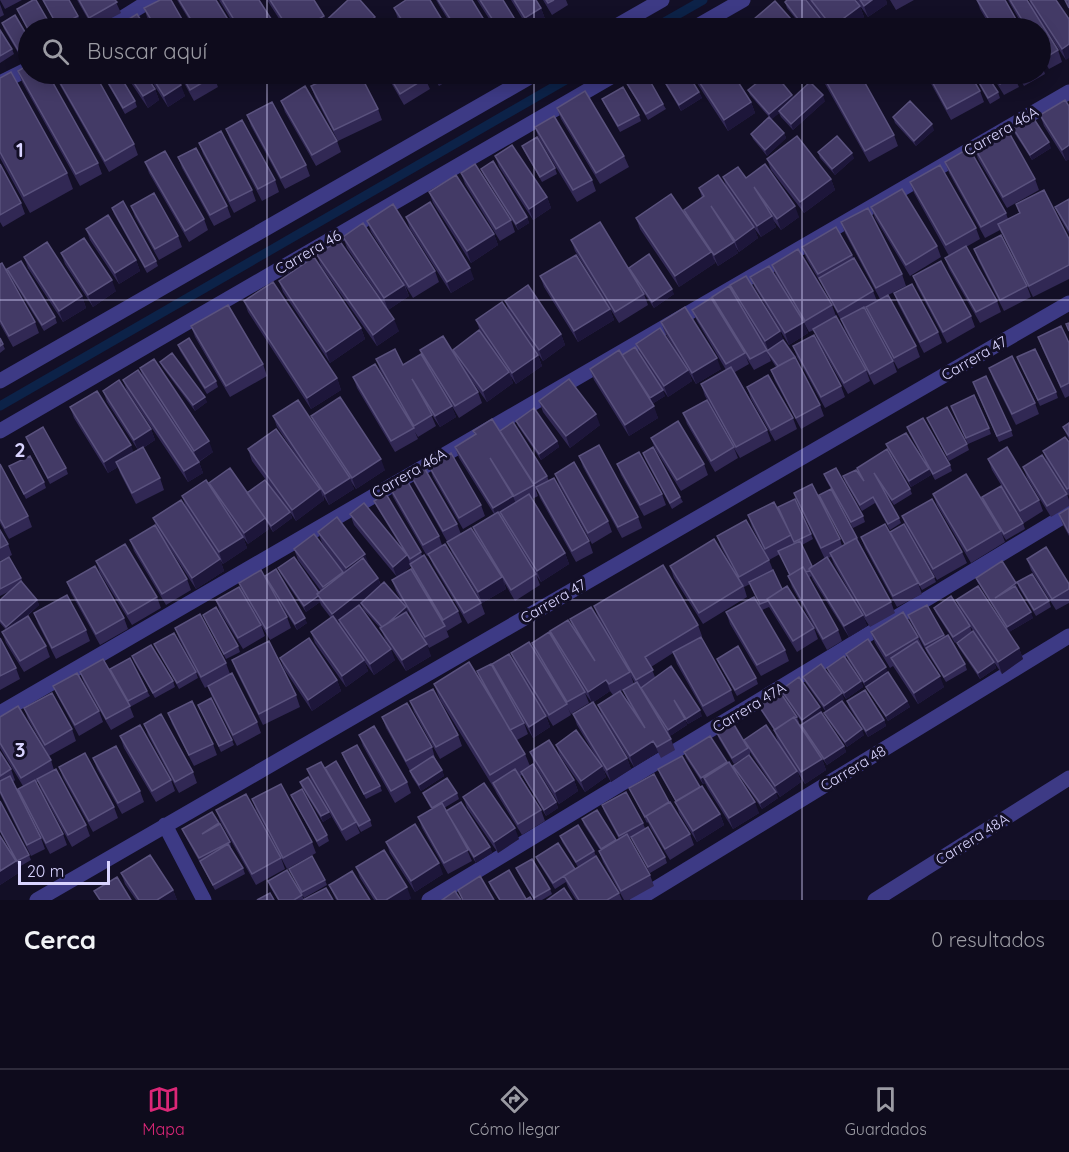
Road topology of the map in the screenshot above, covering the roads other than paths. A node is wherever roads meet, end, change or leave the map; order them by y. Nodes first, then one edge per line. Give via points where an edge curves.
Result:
1 (151, 0) edge
2 (663, 0) edge
3 (743, 0) edge
4 (122, 18) edge
5 (631, 18) edge
6 (712, 18) edge
7 (18, 74) edge
8 (0, 82) edge
9 (518, 84) edge
10 (599, 84) edge
11 (1069, 92) edge
12 (1069, 303) edge
13 (0, 381) edge
14 (0, 430) edge
15 (1069, 513) edge
16 (1069, 636) edge
17 (0, 713) edge
18 (1069, 778) edge
19 (165, 825) junction
20 (37, 900) edge
21 (204, 900) edge
22 (429, 900) edge
23 (637, 900) edge
24 (875, 900) edge

1 - 4 street
2 - 5 street
3 - 6 street
7 - 8 street
9 - 13 street
10 - 14 street, Carrera 46
11 - 17 street, Carrera 46A
12 - 19 street, Carrera 47
15 - 22 street, Carrera 47A
16 - 23 street, Carrera 48
18 - 24 street, Carrera 48A
19 - 20 street, Carrera 47
19 - 21 street

